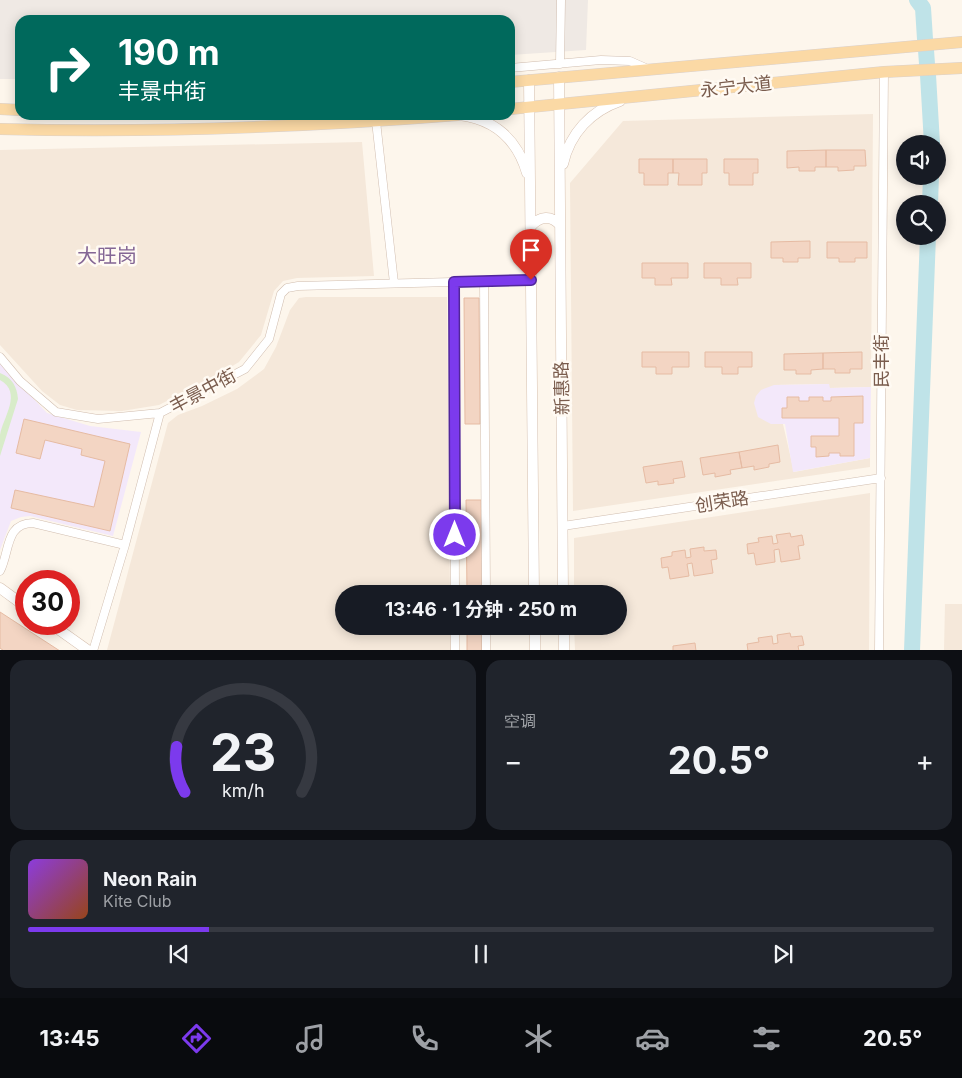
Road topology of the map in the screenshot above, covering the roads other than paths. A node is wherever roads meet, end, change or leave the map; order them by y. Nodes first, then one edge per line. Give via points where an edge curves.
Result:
1 (561, 0) edge
2 (962, 42) edge
3 (560, 64) junction
4 (515, 68) edge
5 (962, 68) edge
6 (648, 69) junction
7 (884, 72) junction
8 (559, 77) junction
9 (530, 80) junction
10 (515, 82) edge
11 (626, 98) junction
12 (559, 104) junction
13 (530, 107) junction
14 (515, 108) edge
15 (0, 109) edge
16 (15, 110) edge
17 (390, 120) edge
18 (481, 120) edge
19 (376, 121) junction
20 (0, 129) edge
21 (530, 183) junction
22 (560, 183) junction
23 (560, 225) junction
24 (531, 226) junction
25 (531, 280) junction
26 (484, 281) junction
27 (454, 282) junction
28 (394, 283) junction
29 (0, 357) edge
30 (160, 413) junction
31 (881, 478) junction
32 (563, 526) junction
33 (126, 545) junction
34 (0, 571) edge
35 (455, 585) edge
36 (486, 585) edge
37 (534, 585) edge
38 (564, 585) edge
39 (0, 588) edge
40 (15, 599) edge
41 (66, 635) edge
42 (455, 635) edge
43 (486, 635) edge
44 (535, 635) edge
45 (564, 635) edge
46 (89, 650) edge
47 (93, 650) edge
48 (455, 650) edge
49 (486, 650) edge
50 (535, 650) edge
51 (564, 650) edge
52 (879, 650) edge

1 - 3 street
2 - 6 main road, 永宁大道
3 - 4 street
3 - 6 street via 630,61
5 - 7 main road, 永宁大道
6 - 8 main road, 永宁大道
7 - 11 main road, 永宁大道
7 - 31 street, 民丰街
8 - 9 main road, 永宁大道
8 - 12 main road
9 - 10 main road, 永宁大道
9 - 13 main road
11 - 12 main road, 永宁大道
11 - 22 main road via 595,113 582,125 565,155
12 - 13 main road, 永宁大道
12 - 22 main road
13 - 14 main road, 永宁大道
13 - 21 main road
15 - 16 main road
17 - 19 main road
18 - 21 main road via 509,137 524,161
19 - 20 main road via 81,131
19 - 28 street
21 - 24 main road, 新惠路
22 - 23 main road, 新惠路
23 - 24 main road via 546,218
23 - 32 main road, 新惠路
24 - 25 main road, 新惠路
25 - 26 street, 丰景中街
25 - 37 main road, 新惠路
26 - 27 street, 丰景中街
26 - 36 street
27 - 28 street, 丰景中街
27 - 35 street
28 - 30 street, 丰景中街 via 287,288 281,294 269,339 245,369
29 - 30 street via 20,381 56,412 98,419
30 - 33 street, 丰景中街
31 - 32 street, 创荣路
31 - 52 street, 民丰街
32 - 38 main road, 新惠路
33 - 34 street via 22,523 11,536
33 - 47 street, 丰景中街
39 - 40 main road
41 - 46 main road
42 - 48 street
43 - 49 street
44 - 50 main road
45 - 51 main road

